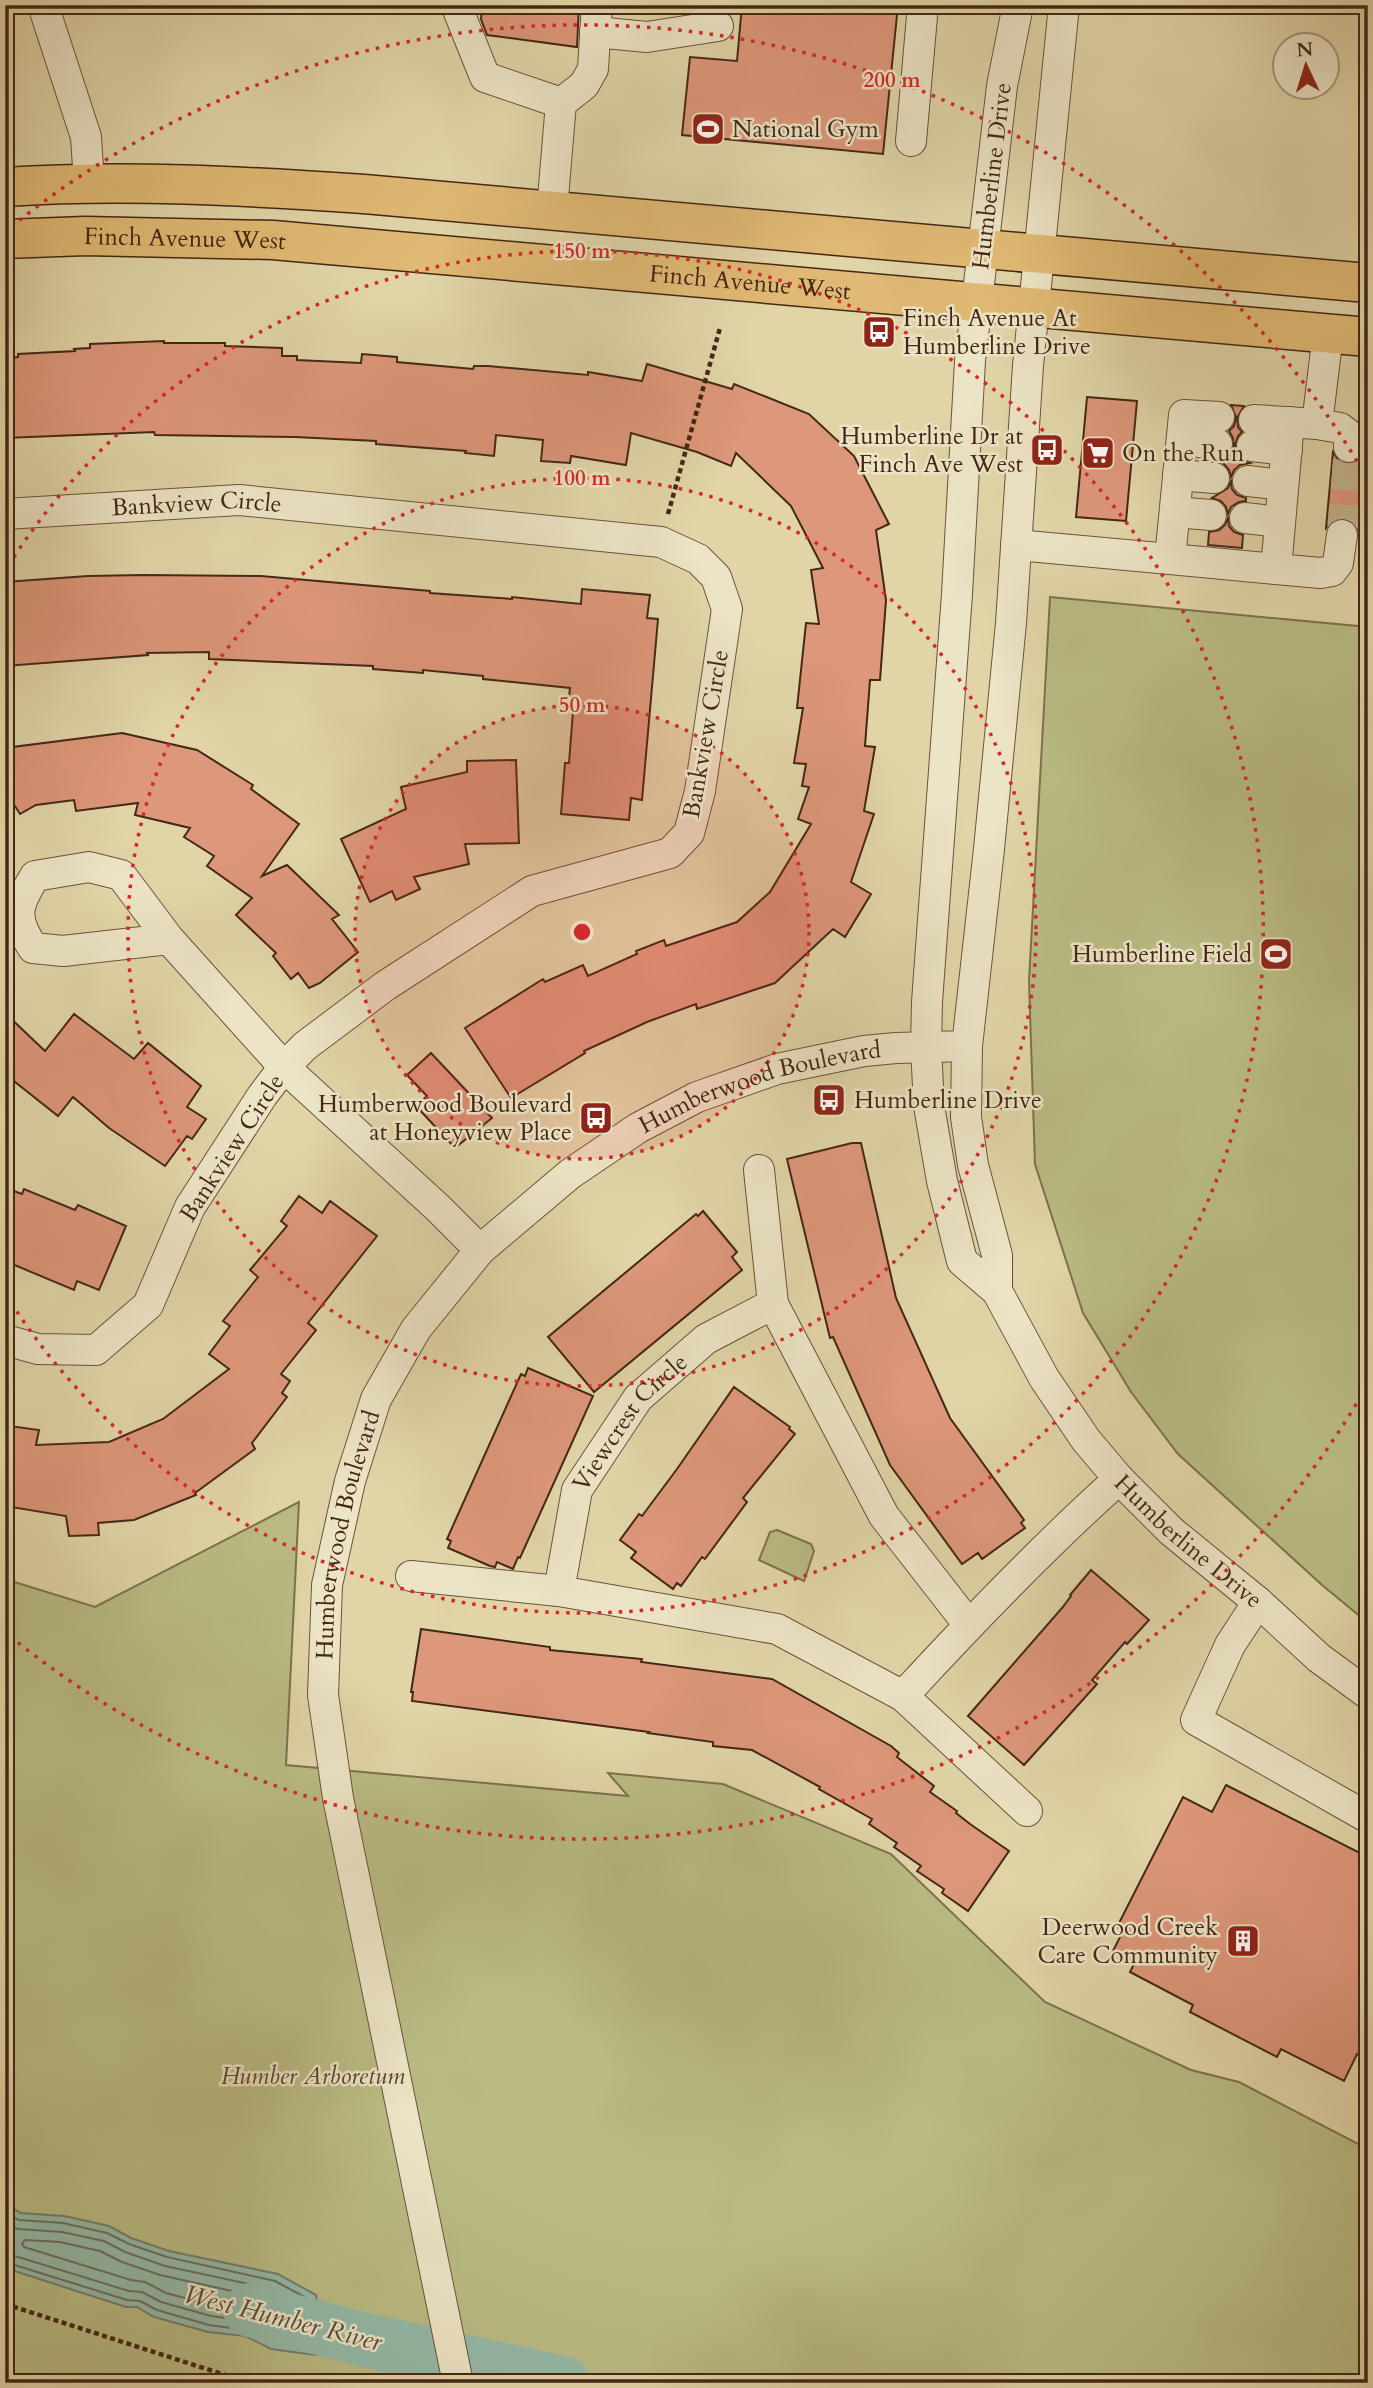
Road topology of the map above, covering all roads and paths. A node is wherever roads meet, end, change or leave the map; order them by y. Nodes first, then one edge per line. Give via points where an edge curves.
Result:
1 (43, 5) edge
2 (456, 5) edge
3 (923, 5) edge
4 (1018, 5) edge
5 (1064, 5) edge
6 (596, 19) edge
7 (718, 26) dead end
8 (561, 103) junction
9 (911, 141) dead end
10 (89, 183) junction
11 (5, 187) edge
12 (552, 210) junction
13 (5, 239) edge
14 (984, 248) junction
15 (1040, 254) junction
16 (1368, 283) edge
17 (977, 302) junction
18 (1034, 307) junction
19 (720, 328) dead end
20 (1328, 334) junction
21 (1368, 337) edge
22 (1218, 430) dead end
23 (1298, 432) junction
24 (1253, 433) dead end
25 (1349, 447) dead end
26 (1178, 475) junction
27 (1214, 478) dead end
28 (1248, 481) dead end
29 (1283, 485) junction
30 (1175, 512) junction
31 (5, 514) edge
32 (1210, 515) dead end
33 (1245, 519) dead end
34 (1280, 522) junction
35 (1342, 535) tunnel mouth
36 (661, 542) junction
37 (1016, 545) junction
38 (1170, 559) junction
39 (1276, 569) junction
40 (169, 939) junction
41 (926, 1046) junction
42 (967, 1046) junction
43 (284, 1067) junction
44 (759, 1170) dead end
45 (480, 1250) junction
46 (997, 1291) junction
47 (773, 1304) junction
48 (5, 1340) edge
49 (1119, 1479) junction
50 (411, 1576) dead end
51 (559, 1591) junction
52 (1258, 1602) junction
53 (969, 1625) junction
54 (1368, 1694) edge
55 (903, 1696) junction
56 (1027, 1811) dead end
57 (1368, 1815) edge
58 (5, 2304) edge
59 (250, 2383) edge
60 (458, 2383) edge

1 - 10 street via 86,137
2 - 8 street via 485,77
3 - 9 street
4 - 14 street, Humberline Drive via 1002,86
5 - 15 street, Humberline Drive
6 - 7 street via 647,37
6 - 8 street via 593,69 584,85
8 - 12 street
10 - 11 main road
10 - 12 main road via 285,188
12 - 14 main road
13 - 17 main road, Finch Avenue West via 273,240
14 - 15 main road
14 - 17 street, Humberline Drive
15 - 16 main road
15 - 18 street, Humberline Drive
17 - 18 main road, Finch Avenue West
17 - 41 street, Humberline Drive
18 - 20 main road, Finch Avenue West
18 - 37 street, Humberline Drive
19 - 36 path
20 - 21 main road, Finch Avenue West
20 - 23 street
22 - 26 street via 1185,415
23 - 24 street
23 - 25 street via 1340,428 1349,435
23 - 29 street
26 - 27 street
26 - 30 street
28 - 29 street
29 - 34 street
30 - 32 street
30 - 38 street
31 - 36 street, Bankview Circle via 239,500
33 - 34 street
34 - 39 street
35 - 39 street via 1338,564 1332,571
36 - 43 street, Bankview Circle via 698,559 716,577 727,609 700,791 689,833 670,853 532,891 385,986
37 - 38 street
37 - 42 street, Humberline Drive
38 - 39 street
40 - 40 street via 121,876 89,867 35,876 21,898 19,926 33,948 63,951
40 - 43 street
41 - 42 street, Humberwood Boulevard
41 - 45 street, Humberwood Boulevard via 864,1051 777,1069 697,1097 638,1128 570,1174
41 - 46 street, Humberline Drive via 929,1106 962,1261
42 - 46 street, Humberline Drive via 966,1116 973,1165 997,1255
43 - 45 street
43 - 48 street, Bankview Circle via 190,1207 148,1305 96,1350 38,1349
44 - 47 street
45 - 60 street, Humberwood Boulevard via 416,1329 376,1399 350,1481 327,1585 323,1695 338,1798
46 - 49 street, Humberline Drive via 1044,1378
47 - 51 street, Viewcrest Circle via 706,1339 638,1398 577,1490
47 - 53 street via 884,1516
49 - 52 street, Humberline Drive via 1171,1531
49 - 53 street
50 - 51 street
51 - 55 street via 777,1629
52 - 54 street, Humberline Drive via 1319,1658
52 - 57 street via 1230,1645 1196,1720
53 - 55 street
55 - 56 street
58 - 59 path

